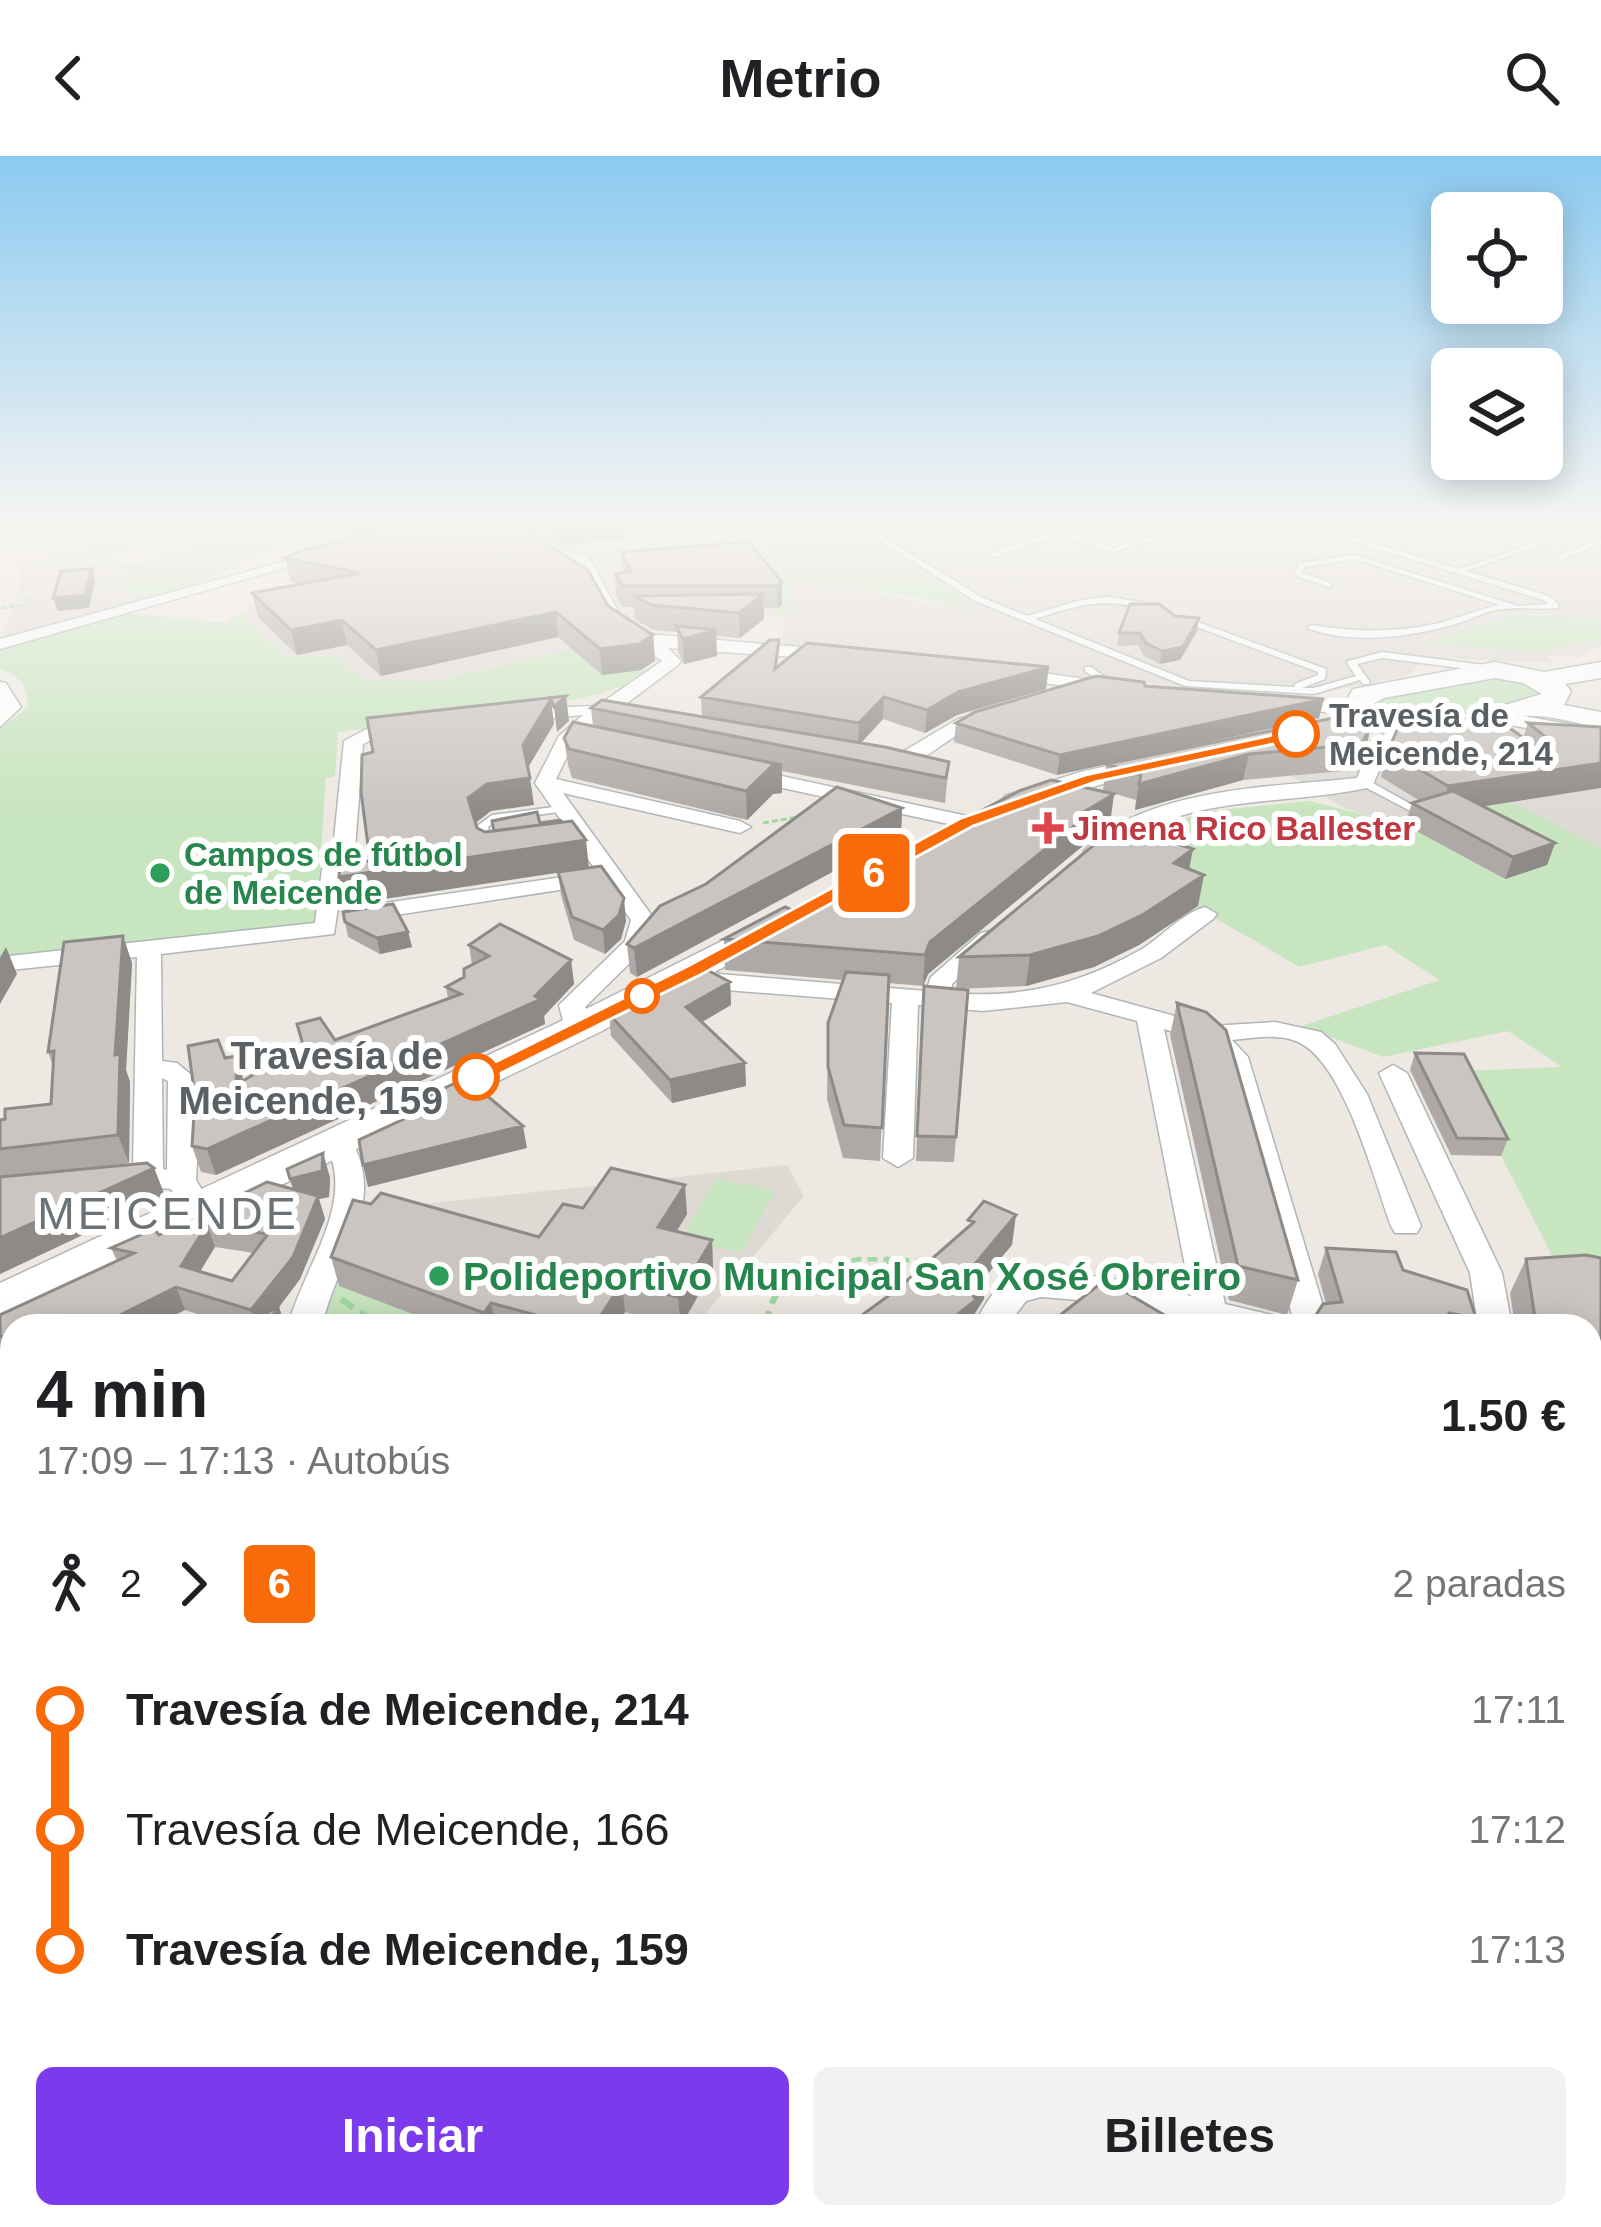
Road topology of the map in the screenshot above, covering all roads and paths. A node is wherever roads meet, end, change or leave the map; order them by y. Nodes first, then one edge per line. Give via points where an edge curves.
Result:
1 (82, 622) edge
2 (620, 622) edge
3 (1029, 622) edge
4 (1191, 622) edge
5 (1454, 622) edge
6 (1311, 628) dead end
7 (648, 639) junction
8 (0, 644) edge
9 (860, 658) edge
10 (988, 670) edge
11 (1601, 671) edge
12 (1115, 685) junction
13 (0, 687) edge
14 (1290, 690) junction
15 (1549, 690) junction
16 (1053, 698) edge
17 (1526, 707) junction
18 (597, 710) junction
19 (1009, 710) edge
20 (1601, 714) edge
21 (1485, 715) junction
22 (512, 716) edge
23 (643, 718) edge
24 (1376, 719) junction
25 (0, 721) edge
26 (423, 726) edge
27 (1452, 736) edge
28 (1601, 736) edge
29 (1265, 741) edge
30 (1557, 744) edge
31 (1601, 747) edge
32 (1198, 755) edge
33 (851, 756) edge
34 (725, 770) edge
35 (1365, 782) junction
36 (545, 783) junction
37 (561, 808) junction
38 (1424, 814) edge
39 (800, 816) edge
40 (967, 822) junction
41 (740, 826) joint
42 (584, 840) junction
43 (557, 843) edge
44 (925, 845) edge
45 (512, 849) edge
46 (1069, 872) edge
47 (612, 876) junction
48 (799, 913) edge
49 (1205, 914) dead end
50 (1000, 928) edge
51 (326, 929) junction
52 (149, 949) junction
53 (0, 964) edge
54 (695, 970) junction
55 (1068, 994) junction
56 (905, 999) junction
57 (938, 1000) junction
58 (1148, 1013) junction
59 (584, 1025) junction
60 (1210, 1034) junction
61 (148, 1071) junction
62 (1393, 1073) dead end
63 (339, 1143) junction
64 (898, 1158) dead end
65 (148, 1175) junction
66 (104, 1180) edge
67 (190, 1195) junction
68 (1406, 1226) dead end
69 (886, 1257) junction
70 (948, 1263) edge
71 (316, 1283) junction
72 (915, 1297) edge
73 (0, 1304) edge
74 (308, 1314) edge
75 (363, 1314) edge
76 (767, 1314) edge
77 (998, 1314) edge
78 (1207, 1314) edge
79 (1211, 1314) edge
80 (1309, 1314) edge
81 (1493, 1314) edge

1 - 8 street
2 - 7 street
3 - 14 lane via 1188,684
4 - 14 lane via 1323,671
5 - 6 lane via 1376,636
7 - 9 street
7 - 18 street via 672,661 656,679
10 - 12 street
11 - 15 main road
11 - 20 main road via 1583,688
12 - 16 street
12 - 24 street
13 - 25 street via 12,707
14 - 24 lane via 1314,691
15 - 17 main road
15 - 20 main road
15 - 24 main road via 1495,670
17 - 20 main road
17 - 21 main road
18 - 22 street
18 - 23 street
18 - 36 street via 582,740 550,760
19 - 33 street via 965,723 897,764
21 - 24 main road
21 - 28 street
24 - 27 lane
24 - 29 main road
24 - 35 street
26 - 51 street via 354,741 344,849 333,869
30 - 31 lane
32 - 40 main road via 1090,778
34 - 40 street
35 - 38 lane
35 - 46 street via 1187,806 1122,830
36 - 37 street
36 - 41 street
37 - 42 street
37 - 45 lane via 482,826 489,852
39 - 41 path
40 - 44 main road
42 - 43 lane
42 - 47 street
47 - 51 street via 339,917
47 - 59 street via 643,930 572,1005
48 - 54 main road
49 - 55 street via 1152,952
50 - 57 street via 940,982
51 - 52 street
52 - 53 street
52 - 61 street
54 - 56 street via 712,981
54 - 59 main road
55 - 57 street
55 - 58 street
56 - 57 street
56 - 64 street
58 - 60 street
58 - 79 street
59 - 63 main road
60 - 68 street via 1274,1030 1312,1038 1339,1060
60 - 80 street via 1235,1057
61 - 65 street
61 - 67 street via 181,1078
62 - 81 street via 1486,1273
63 - 67 main road
63 - 71 street via 352,1160 351,1203
65 - 66 street
65 - 67 street
67 - 73 main road
69 - 70 path
69 - 72 path
69 - 76 path via 790,1278 768,1300
71 - 74 street
71 - 75 path
77 - 78 street via 1013,1292 1035,1286 1112,1291

